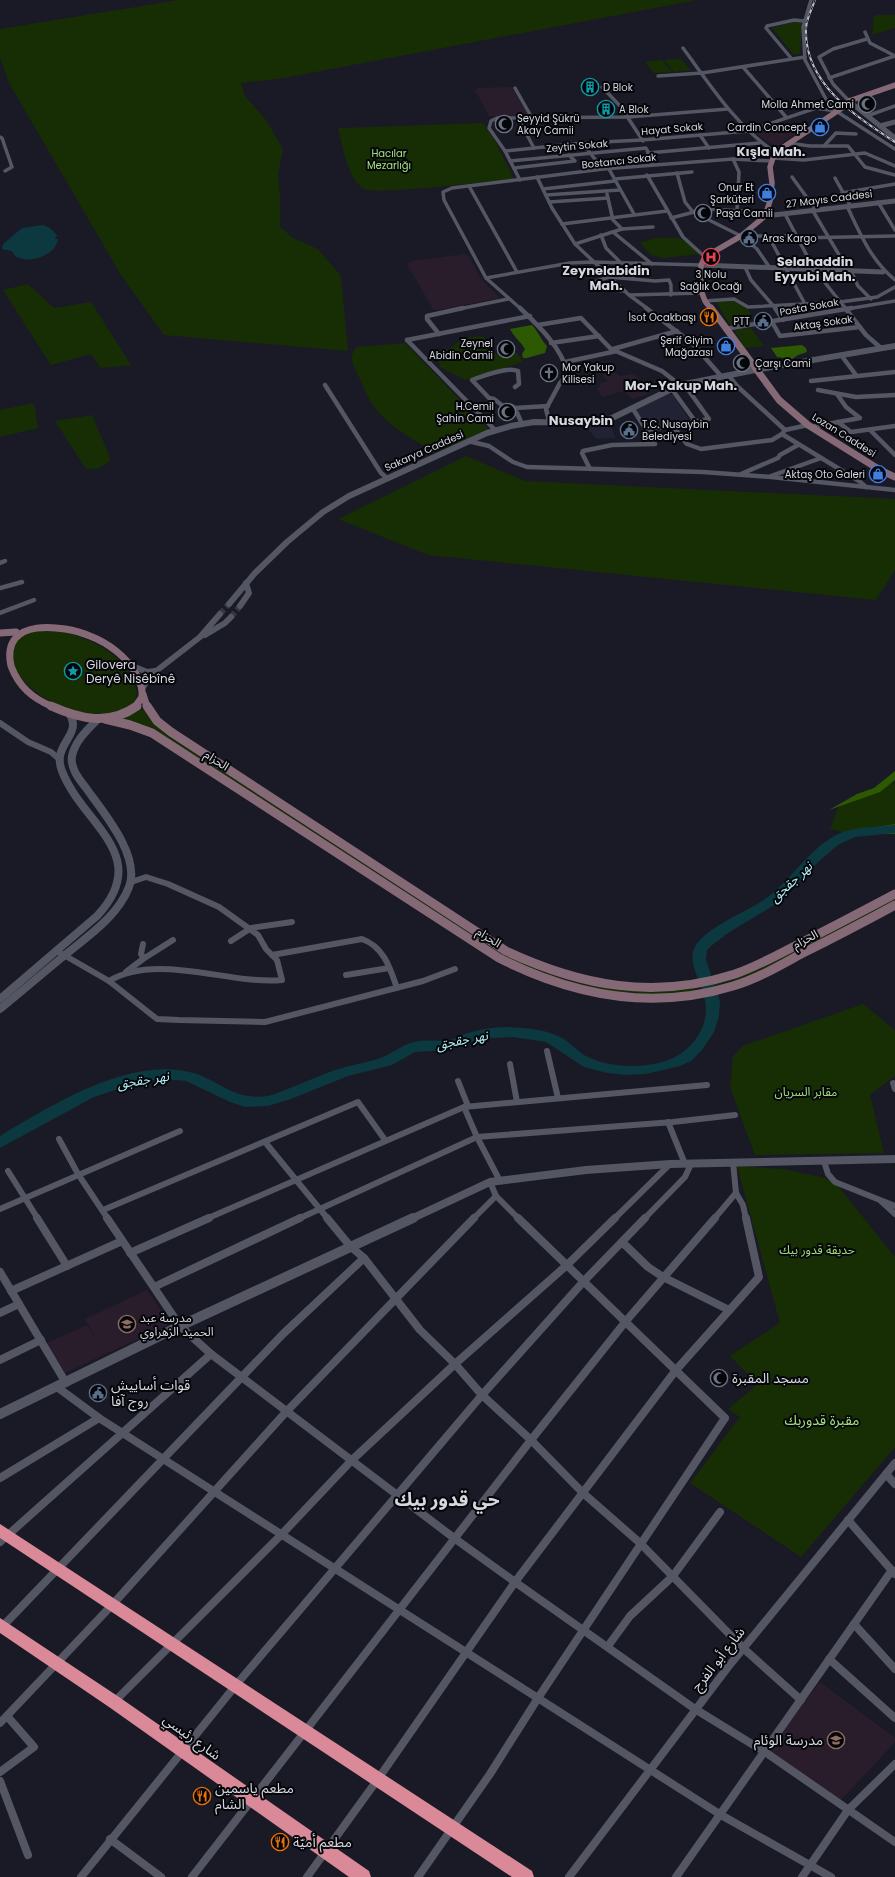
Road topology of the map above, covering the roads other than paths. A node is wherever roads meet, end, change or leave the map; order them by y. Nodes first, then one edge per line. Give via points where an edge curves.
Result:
1 (811, 0) edge
2 (805, 21) junction
3 (865, 32) dead end
4 (867, 39) junction
5 (683, 48) dead end
6 (805, 57) junction
7 (791, 58) junction
8 (743, 67) junction
9 (702, 73) junction
10 (658, 76) dead end
11 (829, 78) junction
12 (895, 85) edge
13 (602, 87) dead end
14 (515, 88) dead end
15 (895, 89) edge
16 (849, 104) junction
17 (895, 106) edge
18 (728, 109) junction
19 (837, 110) junction
20 (867, 116) junction
21 (628, 117) junction
22 (786, 117) junction
23 (518, 118) junction
24 (532, 118) junction
25 (895, 122) edge
26 (880, 126) junction
27 (748, 130) junction
28 (856, 134) dead end
29 (700, 135) junction
30 (0, 137) edge
31 (895, 138) edge
32 (642, 140) junction
33 (759, 142) junction
34 (582, 143) junction
35 (788, 143) junction
36 (824, 146) junction
37 (534, 148) junction
38 (646, 148) junction
39 (709, 148) junction
40 (895, 149) edge
41 (807, 150) junction
42 (505, 151) junction
43 (589, 153) junction
44 (648, 153) junction
45 (854, 154) junction
46 (569, 155) junction
47 (773, 157) junction
48 (733, 159) junction
49 (810, 159) junction
50 (510, 161) junction
51 (894, 165) edge
52 (654, 166) junction
53 (514, 168) junction
54 (603, 169) junction
55 (609, 169) junction
56 (881, 170) junction
57 (5, 171) dead end
58 (692, 172) dead end
59 (677, 173) junction
60 (647, 176) junction
61 (895, 176) edge
62 (792, 177) dead end
63 (537, 178) junction
64 (835, 178) dead end
65 (520, 180) junction
66 (615, 180) junction
67 (895, 184) edge
68 (469, 186) junction
69 (543, 189) junction
70 (620, 190) junction
71 (606, 191) junction
72 (842, 193) junction
73 (546, 195) junction
74 (608, 198) junction
75 (889, 201) junction
76 (895, 201) edge
77 (549, 202) junction
78 (878, 202) junction
79 (848, 205) junction
80 (895, 206) edge
81 (737, 210) junction
82 (667, 211) junction
83 (814, 211) junction
84 (693, 212) junction
85 (634, 214) junction
86 (765, 214) junction
87 (785, 214) junction
88 (612, 217) junction
89 (671, 218) junction
90 (562, 224) junction
91 (653, 227) dead end
92 (622, 229) junction
93 (895, 230) edge
94 (613, 232) junction
95 (601, 235) junction
96 (741, 236) junction
97 (895, 236) edge
98 (769, 237) junction
99 (796, 237) junction
100 (830, 238) junction
101 (860, 238) junction
102 (575, 244) junction
103 (705, 257) junction
104 (592, 262) junction
105 (621, 263) junction
106 (636, 263) junction
107 (652, 264) junction
108 (701, 265) junction
109 (746, 267) junction
110 (770, 268) junction
111 (787, 269) junction
112 (814, 269) junction
113 (849, 270) junction
114 (517, 272) junction
115 (883, 272) junction
116 (610, 277) junction
117 (486, 278) junction
118 (633, 278) junction
119 (895, 280) edge
120 (895, 287) edge
121 (627, 293) junction
122 (702, 293) junction
123 (671, 295) junction
124 (870, 298) junction
125 (508, 299) junction
126 (705, 301) junction
127 (895, 301) edge
128 (840, 302) junction
129 (805, 304) junction
130 (879, 304) junction
131 (774, 306) junction
132 (846, 310) junction
133 (530, 316) junction
134 (783, 320) junction
135 (772, 322) junction
136 (538, 325) junction
137 (860, 327) junction
138 (725, 329) junction
139 (677, 331) junction
140 (439, 334) junction
141 (599, 336) junction
142 (551, 343) junction
143 (895, 346) edge
144 (881, 348) junction
145 (611, 349) junction
146 (617, 351) junction
147 (841, 355) junction
148 (565, 362) junction
149 (754, 370) junction
150 (895, 372) edge
151 (728, 375) junction
152 (721, 376) junction
153 (856, 376) junction
154 (811, 381) dead end
155 (682, 384) junction
156 (325, 386) dead end
157 (515, 386) dead end
158 (671, 388) junction
159 (818, 390) dead end
160 (837, 394) junction
161 (895, 395) edge
162 (548, 406) junction
163 (516, 408) junction
164 (633, 409) junction
165 (549, 421) junction
166 (695, 421) junction
167 (838, 422) junction
168 (522, 424) junction
169 (672, 425) junction
170 (809, 426) junction
171 (895, 426) edge
172 (495, 430) junction
173 (647, 430) junction
174 (870, 430) junction
175 (784, 432) junction
176 (468, 441) junction
177 (798, 445) junction
178 (895, 455) edge
179 (821, 458) junction
180 (590, 469) junction
181 (739, 475) junction
182 (768, 477) junction
183 (895, 477) edge
184 (387, 478) junction
185 (866, 487) junction
186 (895, 490) edge
187 (22, 582) dead end
188 (246, 583) junction
189 (0, 588) edge
190 (34, 600) dead end
191 (229, 604) tunnel mouth
192 (240, 606) tunnel mouth
193 (0, 612) edge
194 (220, 614) tunnel mouth
195 (231, 617) tunnel mouth
196 (19, 632) junction
197 (0, 633) edge
198 (196, 641) junction
199 (3, 664) dead end
200 (130, 665) junction
201 (156, 670) junction
202 (14, 678) junction
203 (142, 692) junction
204 (70, 713) junction
205 (101, 719) junction
206 (0, 723) edge
207 (59, 758) junction
208 (131, 882) junction
209 (895, 894) edge
210 (895, 905) edge
211 (292, 922) dead end
212 (251, 928) junction
213 (173, 940) dead end
214 (231, 941) dead end
215 (143, 944) dead end
216 (57, 951) junction
217 (272, 955) junction
218 (66, 956) junction
219 (143, 958) junction
220 (389, 968) junction
221 (455, 969) dead end
222 (126, 972) junction
223 (346, 975) dead end
224 (109, 981) junction
225 (698, 983) junction
226 (397, 988) junction
227 (703, 993) junction
228 (0, 998) edge
229 (0, 1009) edge
230 (547, 1051) dead end
231 (510, 1064) dead end
232 (458, 1082) dead end
233 (707, 1085) dead end
234 (558, 1098) junction
235 (517, 1102) junction
236 (466, 1106) junction
237 (735, 1115) dead end
238 (668, 1122) junction
239 (180, 1131) dead end
240 (477, 1137) junction
241 (59, 1139) dead end
242 (385, 1140) junction
243 (265, 1142) junction
244 (895, 1159) edge
245 (824, 1161) junction
246 (733, 1162) junction
247 (670, 1164) junction
248 (688, 1164) junction
249 (8, 1171) dead end
250 (78, 1174) junction
251 (294, 1179) junction
252 (500, 1180) junction
253 (490, 1182) junction
254 (736, 1193) junction
255 (496, 1196) junction
256 (24, 1198) junction
257 (878, 1199) junction
258 (895, 1206) edge
259 (0, 1209) edge
260 (319, 1209) junction
261 (103, 1210) junction
262 (895, 1214) edge
263 (122, 1242) junction
264 (622, 1242) junction
265 (350, 1246) junction
266 (130, 1253) junction
267 (364, 1258) junction
268 (567, 1265) junction
269 (67, 1266) junction
270 (0, 1272) edge
271 (663, 1278) junction
272 (584, 1281) junction
273 (154, 1287) junction
274 (11, 1291) junction
275 (395, 1298) junction
276 (19, 1304) junction
277 (729, 1310) junction
278 (0, 1313) edge
279 (626, 1321) junction
280 (180, 1326) junction
281 (41, 1340) junction
282 (211, 1354) junction
283 (0, 1360) edge
284 (455, 1364) junction
285 (676, 1370) junction
286 (241, 1377) junction
287 (66, 1383) junction
288 (57, 1387) junction
289 (482, 1395) junction
290 (286, 1412) junction
291 (0, 1414) edge
292 (99, 1418) junction
293 (122, 1433) junction
294 (531, 1440) junction
295 (163, 1458) junction
296 (351, 1461) junction
297 (895, 1464) edge
298 (886, 1474) junction
299 (0, 1478) edge
300 (895, 1484) edge
301 (215, 1492) junction
302 (583, 1493) junction
303 (397, 1495) junction
304 (720, 1512) dead end
305 (848, 1520) junction
306 (281, 1535) junction
307 (2, 1536) edge
308 (454, 1538) junction
309 (640, 1543) junction
310 (58, 1569) junction
311 (334, 1569) junction
312 (893, 1572) edge
313 (673, 1576) junction
314 (514, 1582) junction
315 (113, 1604) junction
316 (398, 1610) junction
317 (854, 1624) junction
318 (1, 1626) edge
319 (583, 1629) junction
320 (172, 1644) junction
321 (608, 1646) junction
322 (743, 1648) junction
323 (465, 1652) junction
324 (829, 1658) junction
325 (57, 1663) junction
326 (895, 1669) edge
327 (236, 1685) junction
328 (538, 1698) junction
329 (801, 1700) junction
330 (114, 1702) junction
331 (695, 1709) junction
332 (7, 1716) junction
333 (895, 1718) edge
334 (0, 1723) edge
335 (305, 1732) junction
336 (183, 1752) junction
337 (765, 1752) junction
338 (650, 1769) junction
339 (893, 1770) edge
340 (0, 1772) edge
341 (378, 1779) junction
342 (0, 1781) edge
343 (251, 1799) junction
344 (848, 1810) junction
345 (721, 1814) junction
346 (452, 1829) junction
347 (110, 1839) junction
348 (895, 1842) edge
349 (327, 1851) junction
350 (28, 1855) dead end
351 (811, 1864) junction
352 (81, 1877) edge
353 (161, 1877) edge
354 (192, 1877) edge
355 (307, 1877) edge
356 (364, 1877) edge
357 (418, 1877) edge
358 (526, 1877) edge
359 (569, 1877) edge
360 (676, 1877) edge
361 (802, 1877) edge
362 (831, 1877) edge

1 - 2 street
2 - 6 street
2 - 7 street via 794,20 766,28
3 - 4 street
4 - 11 street via 820,55
4 - 11 street via 895,56
5 - 9 street
6 - 7 street
6 - 19 street via 828,102
7 - 8 street
8 - 9 street
8 - 22 street
9 - 10 street
9 - 18 street
11 - 16 street
12 - 16 main road
13 - 21 street
14 - 24 street
15 - 16 main road
16 - 19 main road
16 - 20 street
17 - 20 street
18 - 21 street
18 - 27 street
19 - 22 street, Hayat Sokak via 816,108
19 - 35 main road
19 - 40 street
20 - 26 street
21 - 24 street
21 - 32 street
22 - 27 street, Hayat Sokak
23 - 24 street
23 - 37 street
23 - 42 street via 497,118 491,121 489,128
25 - 26 street
26 - 31 street
27 - 29 street, Hayat Sokak
27 - 33 street
28 - 36 street via 836,134
29 - 32 street, Hayat Sokak
29 - 39 street
30 - 57 street via 12,166
32 - 34 street, Hayat Sokak
32 - 38 street
33 - 39 street
33 - 47 street
34 - 37 street, Hayat Sokak
34 - 43 street
35 - 41 street
35 - 47 main road
36 - 41 street
36 - 45 street via 848,146
37 - 42 street, Hayat Sokak
38 - 43 street, Zeytin Sokak
38 - 44 street
39 - 44 street
41 - 49 street
42 - 50 street
43 - 46 street, Zeytin Sokak
43 - 54 street
44 - 52 street
45 - 49 street, Bostancı Sokak
45 - 51 street via 865,153
45 - 56 street via 865,167
46 - 50 street, Zeytin Sokak
46 - 53 street via 575,161
47 - 48 street, Bostancı Sokak
47 - 49 street, Bostancı Sokak
47 - 86 main road via 770,167 770,201
48 - 52 street, Bostancı Sokak
48 - 81 street via 739,172
50 - 53 street
51 - 56 street
52 - 55 street, Bostancı Sokak
53 - 65 street
54 - 55 street, Bostancı Sokak
54 - 63 street, Bostancı Sokak
55 - 66 street
56 - 61 street
58 - 59 street
59 - 60 street
59 - 84 street via 686,202
60 - 66 street
60 - 82 street
62 - 83 street
63 - 65 street, Bostancı Sokak
63 - 69 street
64 - 72 street
65 - 68 street, Bostancı Sokak
66 - 69 street
66 - 70 street
67 - 72 street
68 - 114 street
68 - 117 street, Bostancı Sokak via 448,189 443,192 443,196
69 - 73 street
70 - 71 street
70 - 85 street
71 - 73 street
71 - 74 street
72 - 79 street
73 - 77 street
74 - 77 street
74 - 88 street
75 - 76 street, 27 Mayıs Caddesi
75 - 78 street, 27 Mayıs Caddesi
75 - 80 street
77 - 90 street
78 - 79 street, 27 Mayıs Caddesi
78 - 93 street
79 - 83 street, 27 Mayıs Caddesi
79 - 101 street
81 - 84 street via 706,209
81 - 86 street
82 - 85 street
82 - 89 street
83 - 87 street, 27 Mayıs Caddesi
83 - 100 street
84 - 89 street
84 - 96 street
85 - 88 street
86 - 87 street, 27 Mayıs Caddesi
86 - 96 main road
87 - 99 street
88 - 90 street
88 - 92 street
89 - 103 street via 683,237
90 - 102 street
91 - 92 street
92 - 94 street
94 - 95 street
94 - 107 street
95 - 102 street
95 - 105 street via 606,248
96 - 98 street
96 - 103 main road
96 - 110 street via 757,249
97 - 101 street
98 - 99 street
98 - 111 street
99 - 100 street
99 - 112 street
100 - 101 street
100 - 113 street
101 - 115 street
102 - 104 street
103 - 108 main road
104 - 105 street
104 - 114 street
104 - 116 street
105 - 106 street
106 - 107 street
106 - 118 street
107 - 108 street
108 - 109 street
108 - 122 main road, Lozan Caddesi
109 - 110 street
109 - 131 street via 751,279
110 - 111 street
111 - 112 street
111 - 129 street
112 - 113 street
112 - 128 street
113 - 115 street
113 - 124 street via 858,286
114 - 117 street
115 - 119 street
116 - 118 street
116 - 121 street
116 - 121 street via 594,282
117 - 125 street
118 - 123 street via 670,280
120 - 124 street
121 - 123 street
121 - 139 street
122 - 123 street
122 - 126 main road, Lozan Caddesi
124 - 128 street
124 - 130 street
125 - 133 street
125 - 140 street via 427,316
126 - 131 street via 734,299 748,307
126 - 138 main road, Lozan Caddesi
127 - 130 street, Posta Sokak
128 - 129 street
128 - 132 street
129 - 131 street
130 - 132 street, Posta Sokak
131 - 134 street
132 - 134 street, Posta Sokak
132 - 137 street
133 - 136 street
133 - 140 street
134 - 135 street, Posta Sokak
135 - 137 street, Aktaş Sokak via 780,336
135 - 138 street, Posta Sokak
136 - 141 street via 581,318
136 - 142 street
137 - 144 street
138 - 149 main road, Lozan Caddesi
139 - 145 street
139 - 152 street via 693,344
140 - 172 street via 407,340
141 - 142 street
141 - 145 street
142 - 148 street
143 - 144 street, Sakarya Caddesi
144 - 147 street, Sakarya Caddesi
145 - 146 street
146 - 148 street
146 - 155 street via 662,371
147 - 149 street, Sakarya Caddesi
147 - 153 street
148 - 162 street via 568,374 560,383
149 - 151 street, Sakarya Caddesi
149 - 170 main road, Lozan Caddesi via 779,400
150 - 153 street
151 - 152 street, Sakarya Caddesi
151 - 175 street
152 - 155 street, Sakarya Caddesi
153 - 154 street
155 - 158 street, Sakarya Caddesi
155 - 166 street via 709,419
156 - 184 street via 381,473
157 - 163 street via 519,384 519,374 514,369 472,380 489,398 503,406
158 - 164 street, Sakarya Caddesi
158 - 166 street
159 - 160 street
160 - 161 street via 856,397
160 - 167 street via 846,408 860,418
162 - 163 street
162 - 165 street via 546,412
163 - 168 street
164 - 165 street, Sakarya Caddesi via 616,417 591,423
164 - 173 street
165 - 168 street, Sakarya Caddesi
166 - 169 street
167 - 170 street
167 - 174 street via 851,432
168 - 172 street, Sakarya Caddesi
169 - 173 street
169 - 175 street via 688,445 701,449 772,440
170 - 175 street
170 - 183 main road, Lozan Caddesi
171 - 174 street
172 - 176 street, Sakarya Caddesi
173 - 180 street via 655,444 612,445 581,452
174 - 178 street
175 - 177 street
176 - 180 street via 489,446 522,466
176 - 184 street, Sakarya Caddesi
177 - 179 street
177 - 181 street via 778,458
179 - 182 street
179 - 185 street via 859,480
180 - 181 street
181 - 182 street
182 - 185 street
184 - 188 street, Sakarya Caddesi via 333,505 315,518
185 - 186 street
187 - 189 street
188 - 191 street, Sakarya Caddesi
188 - 192 street via 249,593
190 - 193 street
194 - 198 street
195 - 198 street
196 - 197 main road
196 - 200 main road via 48,626 79,632 112,648
196 - 202 main road via 9,639 4,649 4,658
198 - 201 street
199 - 202 main road
200 - 201 street via 147,672
200 - 203 main road
201 - 203 street via 148,678
202 - 204 main road via 42,702
203 - 205 main road via 141,701 131,711 117,717
203 - 225 main road, الحزام via 148,708 163,727 512,954 552,972 591,983 668,987
204 - 205 main road
204 - 207 street via 76,724 60,750
205 - 208 street via 74,749 72,761 76,773 128,855 132,869
205 - 227 main road, الحزام via 152,733 456,931 524,971 574,988 614,996 653,998
206 - 207 street via 28,742
207 - 216 street via 66,779 111,845 119,870 116,890 107,903
208 - 212 street via 146,877 168,884 219,907
208 - 218 street via 115,911
209 - 225 main road, الحزام via 765,961 726,977
210 - 227 main road, الحزام via 772,969 732,986
211 - 212 street
212 - 214 street
212 - 217 street
213 - 219 street
215 - 219 street
216 - 218 street
216 - 228 street
217 - 220 street via 362,939 380,949
217 - 222 street via 277,960 282,980 270,982 237,979 184,971
218 - 224 street
218 - 229 street
219 - 222 street
220 - 223 street
220 - 226 street
221 - 226 street
222 - 224 street
224 - 226 street via 157,1019 187,1021 265,1022
225 - 227 main road
230 - 234 street
231 - 235 street
232 - 236 street
233 - 234 street
234 - 235 street
235 - 236 street
236 - 240 street
236 - 242 street
237 - 238 street
238 - 240 street
238 - 248 street
239 - 250 street
240 - 252 street
240 - 260 street
241 - 250 street
242 - 243 street via 358,1102
242 - 251 street
243 - 251 street
243 - 261 street
244 - 245 street
245 - 246 street
245 - 257 street via 826,1172 831,1179
246 - 248 street
246 - 254 street
247 - 248 street
247 - 252 street
247 - 268 street
248 - 264 street via 685,1177
249 - 256 street
250 - 256 street
250 - 261 street
251 - 260 street
251 - 266 street
252 - 253 street
253 - 255 street
253 - 265 street
254 - 271 street
254 - 277 street via 744,1205 759,1277
255 - 268 street
255 - 275 street
256 - 259 street
256 - 269 street
257 - 258 street
257 - 262 street
260 - 265 street
260 - 273 street
261 - 263 street
263 - 266 street
263 - 269 street
264 - 271 street
264 - 272 street
265 - 267 street
265 - 280 street
266 - 273 street
267 - 275 street
267 - 286 street
268 - 272 street
268 - 284 street
269 - 274 street
270 - 274 street
271 - 277 street
271 - 279 street
272 - 279 street
272 - 289 street
273 - 280 street
274 - 276 street
275 - 284 street via 420,1330
275 - 290 street
276 - 278 street
276 - 281 street
277 - 285 street
279 - 285 street
279 - 294 street
280 - 282 street
280 - 287 street
281 - 283 street
281 - 287 street
282 - 286 street
282 - 293 street
284 - 289 street
284 - 296 street
285 - 302 street
285 - 309 street via 726,1418
286 - 290 street
286 - 295 street
287 - 288 street
288 - 291 street
288 - 292 street
289 - 294 street
289 - 303 street
290 - 296 street
290 - 301 street
292 - 293 street
292 - 299 street
293 - 295 street
293 - 307 street
294 - 302 street
294 - 308 street
295 - 301 street
295 - 310 street
296 - 303 street
296 - 306 street
297 - 298 street, شارع أبو الفرج
298 - 300 street
298 - 305 street, شارع أبو الفرج
301 - 306 street
301 - 315 street
302 - 309 street
302 - 314 street
303 - 308 street
303 - 311 street
304 - 313 street
305 - 312 street
305 - 322 street, شارع أبو الفرج via 809,1564
306 - 311 street
306 - 320 street
307 - 310 highway
308 - 314 street
308 - 316 street
309 - 313 street
309 - 319 street
310 - 315 highway
310 - 318 street
311 - 316 street
311 - 327 street
312 - 317 street
313 - 321 street via 630,1616
313 - 322 street
314 - 319 street
314 - 323 street
315 - 320 highway
315 - 325 street
316 - 323 street
316 - 335 street
317 - 324 street
317 - 326 street
318 - 325 highway, شارع رئيسي
319 - 321 street
319 - 328 street
320 - 327 highway
320 - 330 street
321 - 331 street
322 - 329 street
322 - 331 street, شارع أبو الفرج
323 - 328 street
323 - 341 street
324 - 329 street
324 - 333 street
325 - 330 highway, شارع رئيسي
325 - 332 street
327 - 335 highway
327 - 336 street
328 - 338 street
328 - 346 street
329 - 337 street
330 - 336 highway, شارع رئيسي
331 - 337 street
331 - 338 street, شارع أبو الفرج
332 - 334 street
332 - 340 street via 34,1747
335 - 341 highway
335 - 343 street
336 - 343 highway, شارع رئيسي
336 - 347 street
337 - 344 street
337 - 345 street
338 - 345 street
338 - 359 street, شارع أبو الفرج
339 - 344 street
341 - 346 highway
341 - 349 street
342 - 350 street
343 - 349 highway, شارع رئيسي
343 - 354 street
344 - 348 street
344 - 351 street
345 - 351 street
345 - 360 street
346 - 357 street
346 - 358 highway
347 - 352 street
347 - 353 street
349 - 355 street
349 - 356 highway, شارع رئيسي
351 - 361 street
351 - 362 street

